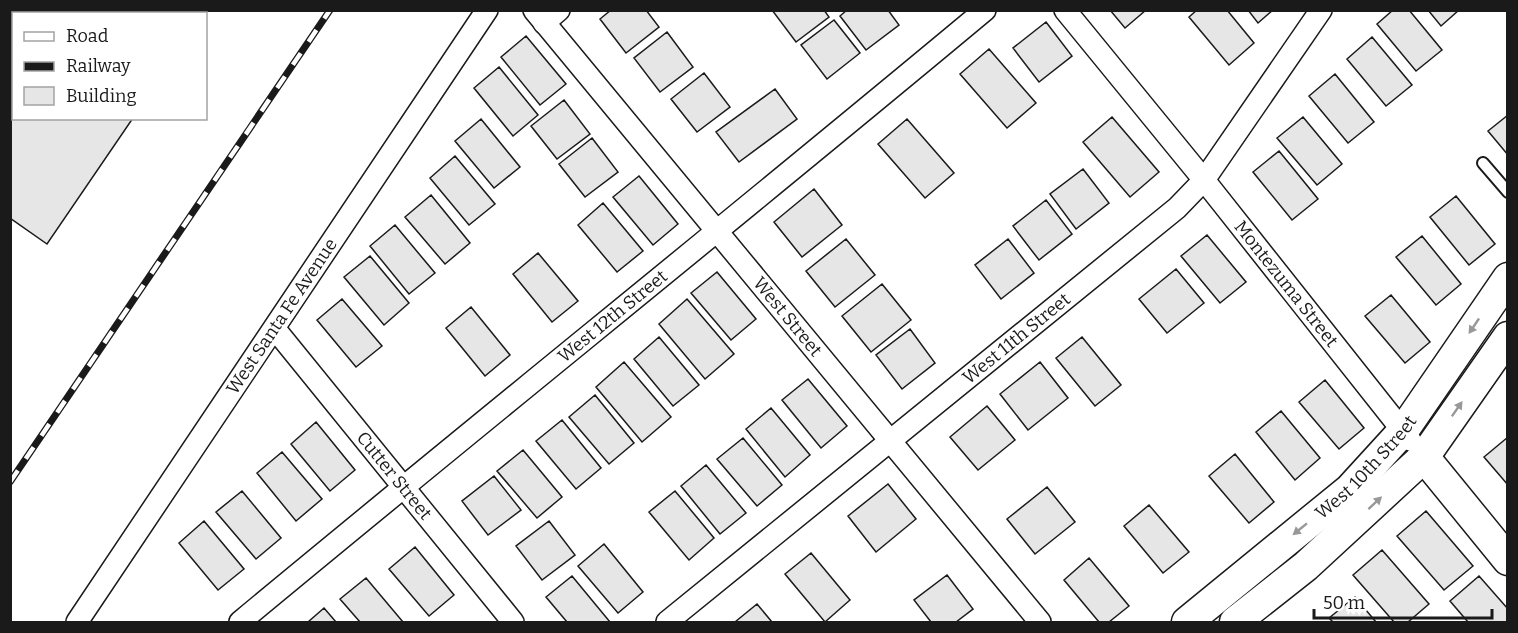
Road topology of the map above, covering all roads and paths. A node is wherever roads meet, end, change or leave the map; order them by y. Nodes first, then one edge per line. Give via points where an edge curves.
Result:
1 (487, 10) edge
2 (985, 10) edge
3 (1065, 10) edge
4 (1321, 10) edge
5 (546, 15) edge
6 (1483, 164) dead end
7 (1204, 180) junction
8 (1508, 192) edge
9 (717, 233) junction
10 (1508, 278) edge
11 (275, 329) junction
12 (1508, 337) edge
13 (1403, 431) junction
14 (889, 440) junction
15 (1424, 457) junction
16 (404, 487) junction
17 (1508, 560) edge
18 (77, 622) edge
19 (240, 622) edge
20 (513, 622) edge
21 (666, 622) edge
22 (1040, 622) edge
23 (1187, 622) edge
24 (1235, 622) edge

1 - 11 street, West Santa Fe Avenue
2 - 9 street, West 12th Street
3 - 7 street, Montezuma Street
4 - 7 street, West 11th Street
5 - 9 street, West Street
6 - 8 lane
7 - 13 street, Montezuma Street
7 - 14 street, West 11th Street via 1177,208
9 - 14 street, West Street
9 - 16 street, West 12th Street
10 -> 13 main road, West 10th Street
11 - 16 street, Cutter Street
11 - 18 street, West Santa Fe Avenue
15 -> 12 main road, West 10th Street
13 - 15 street, Montezuma Street
13 -> 23 main road, West 10th Street via 1350,489
14 - 21 street, West 11th Street
14 - 22 street, West Street
15 - 17 main road, Montezuma Street
24 -> 15 main road, West 10th Street via 1306,566
16 - 19 street, West 12th Street
16 - 20 street, Cutter Street

